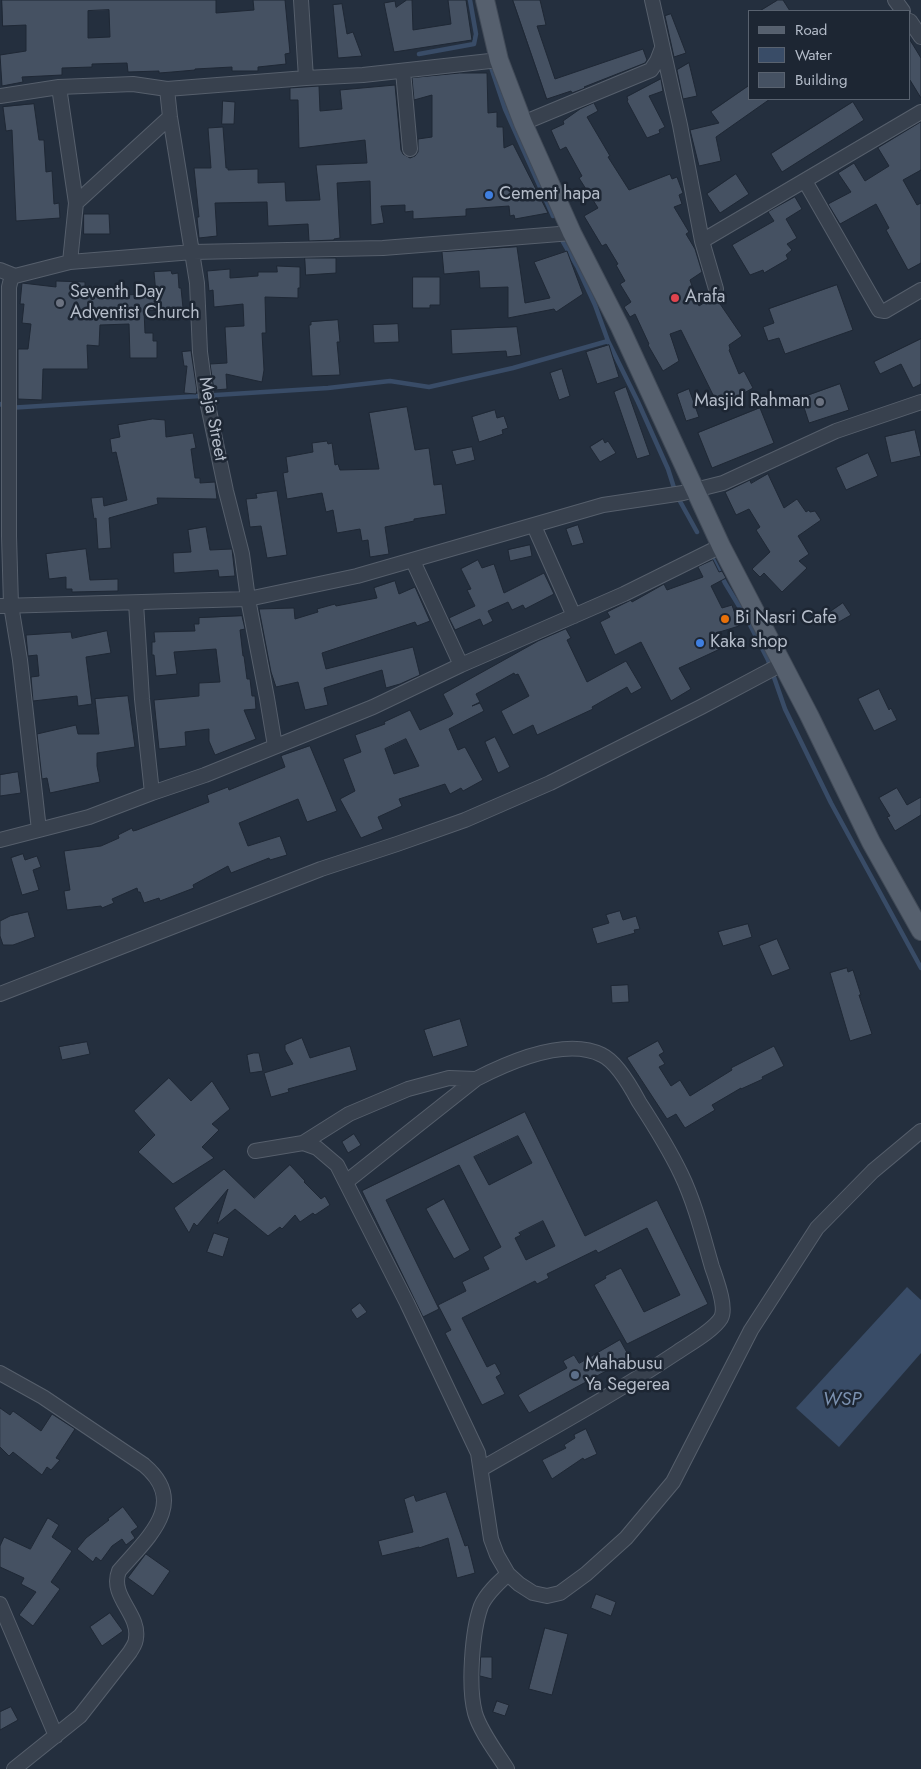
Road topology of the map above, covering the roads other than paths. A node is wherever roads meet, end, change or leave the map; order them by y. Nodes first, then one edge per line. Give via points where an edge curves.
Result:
1 (301, 0) edge
2 (485, 0) edge
3 (657, 3) edge
4 (911, 22) edge
5 (921, 37) edge
6 (662, 48) junction
7 (499, 60) junction
8 (403, 71) junction
9 (306, 78) junction
10 (59, 87) junction
11 (168, 89) junction
12 (0, 96) edge
13 (921, 112) edge
14 (170, 116) junction
15 (523, 124) junction
16 (410, 149) dead end
17 (805, 181) junction
18 (76, 203) junction
19 (572, 233) junction
20 (702, 241) junction
21 (193, 252) junction
22 (70, 262) junction
23 (0, 270) edge
24 (15, 276) junction
25 (716, 289) dead end
26 (921, 290) edge
27 (921, 402) edge
28 (695, 490) junction
29 (534, 526) junction
30 (721, 546) junction
31 (413, 561) junction
32 (248, 599) junction
33 (136, 603) junction
34 (6, 606) edge
35 (574, 616) junction
36 (782, 664) junction
37 (461, 665) junction
38 (275, 746) junction
39 (152, 793) junction
40 (40, 830) junction
41 (0, 840) edge
42 (921, 932) edge
43 (0, 994) edge
44 (476, 1079) junction
45 (921, 1131) edge
46 (303, 1143) junction
47 (255, 1151) dead end
48 (346, 1182) junction
49 (0, 1372) edge
50 (481, 1470) junction
51 (508, 1574) junction
52 (0, 1604) edge
53 (56, 1736) junction
54 (14, 1769) edge
55 (507, 1769) edge

1 - 9 street
2 - 7 main road
3 - 6 street
4 - 5 street
6 - 15 street via 651,70
6 - 20 street
7 - 8 street
7 - 15 main road
8 - 9 street
8 - 16 street
9 - 11 street
10 - 11 street via 133,84
10 - 12 street
10 - 18 street
11 - 14 street, Meja Street
13 - 17 street
14 - 18 street
14 - 21 street, Meja Street
15 - 19 main road
17 - 20 street
17 - 26 street via 879,310 885,311
18 - 22 street
19 - 21 street via 383,248
19 - 28 main road via 620,327
20 - 25 street
21 - 22 street
21 - 32 street, Meja Street via 206,396 242,554
22 - 24 street
23 - 24 street
24 - 34 street via 9,287
27 - 28 street via 836,431 723,482
28 - 29 street via 603,505
28 - 30 main road
29 - 31 street
29 - 35 street
30 - 35 street
30 - 36 main road
31 - 32 street
31 - 37 street
32 - 33 street
32 - 38 street, Meja Street
33 - 34 street
33 - 39 street
34 - 40 street via 20,660
35 - 37 street
36 - 42 main road via 871,842
36 - 43 street via 550,783 464,820 321,869
37 - 38 street via 373,708
38 - 39 street
39 - 40 street via 89,817
40 - 41 street
44 - 46 street via 449,1078 408,1089 349,1114
44 - 48 street
44 - 50 street via 518,1060 566,1049 589,1050 610,1059 632,1089 681,1175 695,1210 723,1312 714,1325 637,1379
45 - 51 street via 873,1171 817,1228 751,1330 673,1482 626,1538 560,1593 547,1596 533,1594
46 - 47 street
46 - 48 street via 325,1154 337,1165
48 - 50 street via 466,1425 478,1453
49 - 53 street via 44,1396 144,1465 155,1477 164,1500 157,1526 117,1577 117,1588 136,1630 135,1643 85,1710
50 - 51 street via 492,1539
51 - 55 street via 482,1605 471,1671 475,1713
52 - 53 street
53 - 54 street

